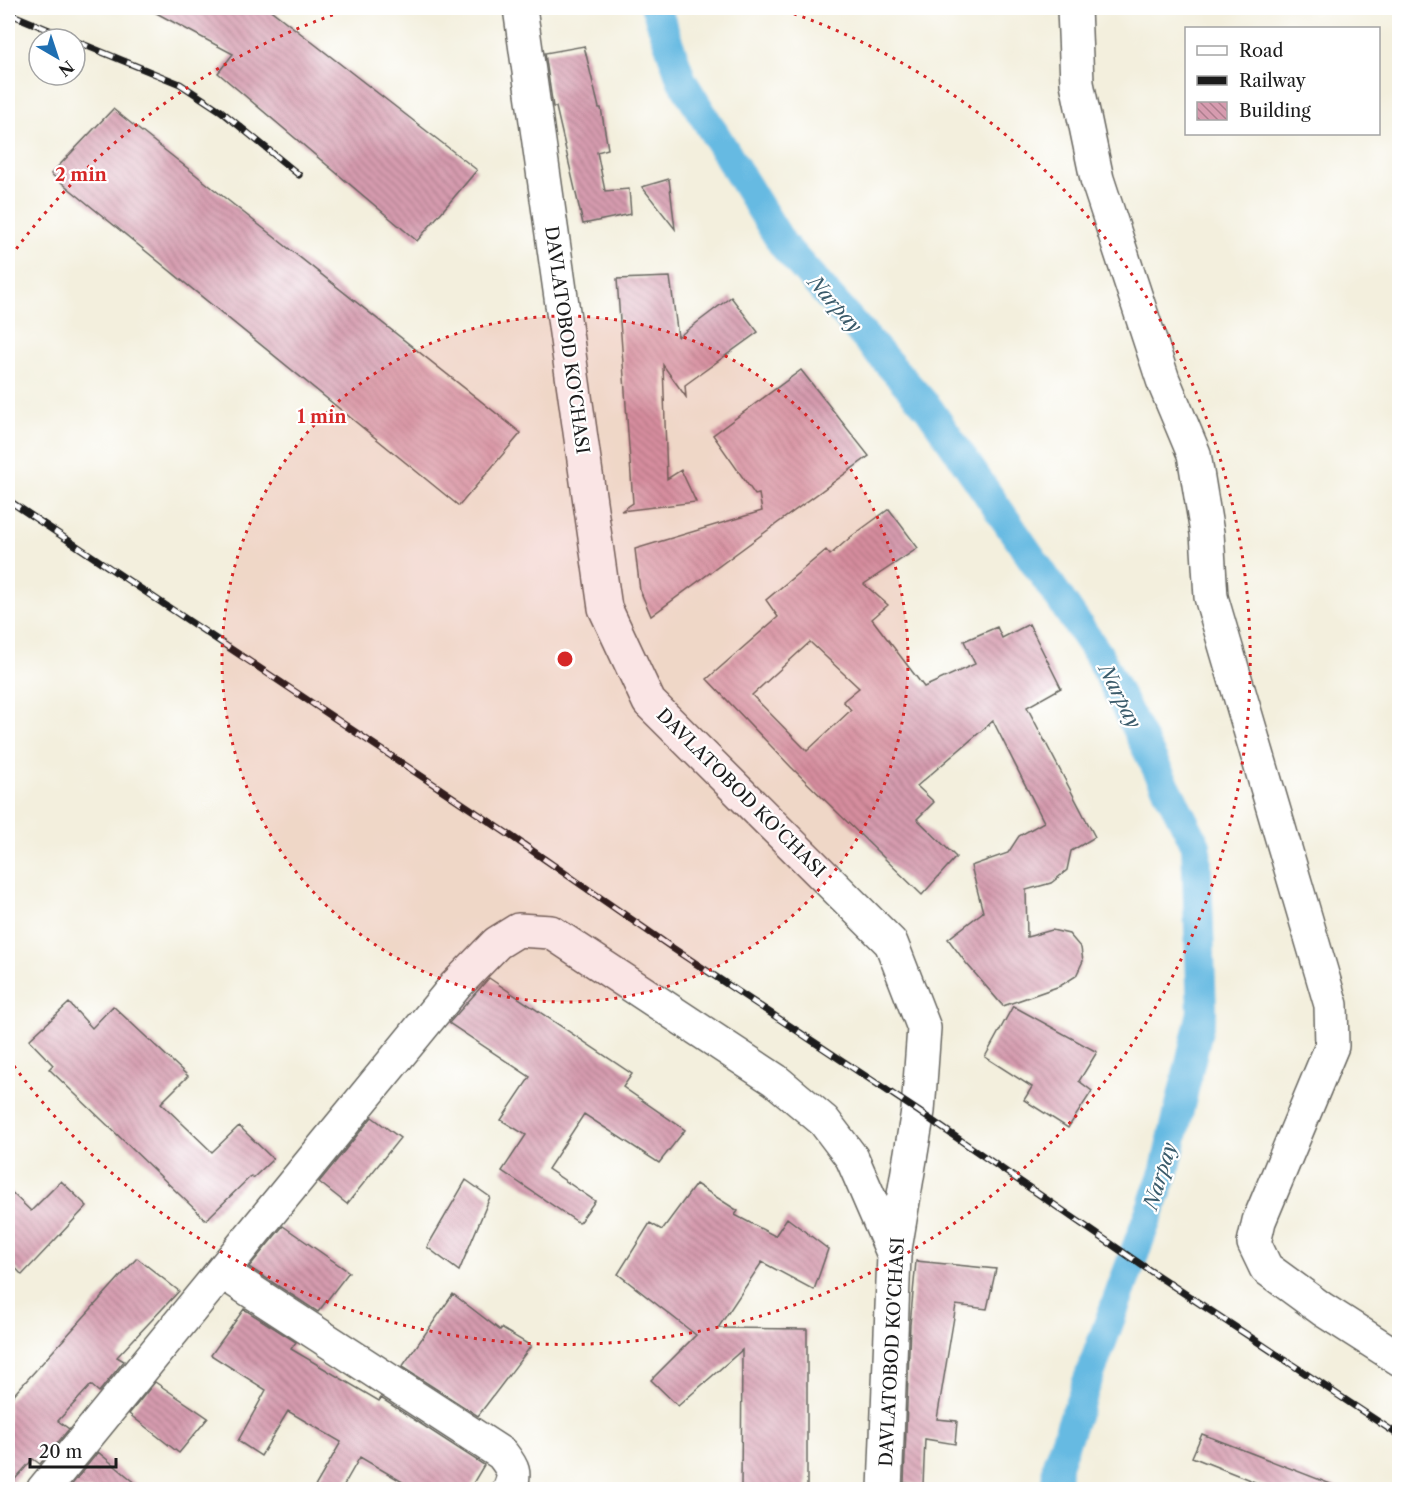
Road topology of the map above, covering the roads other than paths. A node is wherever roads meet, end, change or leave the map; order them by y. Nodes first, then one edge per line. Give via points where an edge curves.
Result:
1 (520, 8) edge
2 (1074, 8) edge
3 (894, 1255) junction
4 (222, 1272) junction
5 (1400, 1359) edge
6 (44, 1490) edge
7 (509, 1490) edge
8 (885, 1490) edge

1 - 3 street, DAVLATOBOD KO'CHASI via 605,608 649,702 891,943 924,1028 918,1111
2 - 5 street via 1077,83 1097,179 1163,380 1194,454 1207,533 1211,597 1331,1005 1332,1046 1259,1221 1254,1243 1266,1268
3 - 4 street via 852,1158 824,1121 775,1080 552,932 518,930 497,943 456,986
3 - 8 street, DAVLATOBOD KO'CHASI
4 - 6 street
4 - 7 street via 502,1454 513,1467

